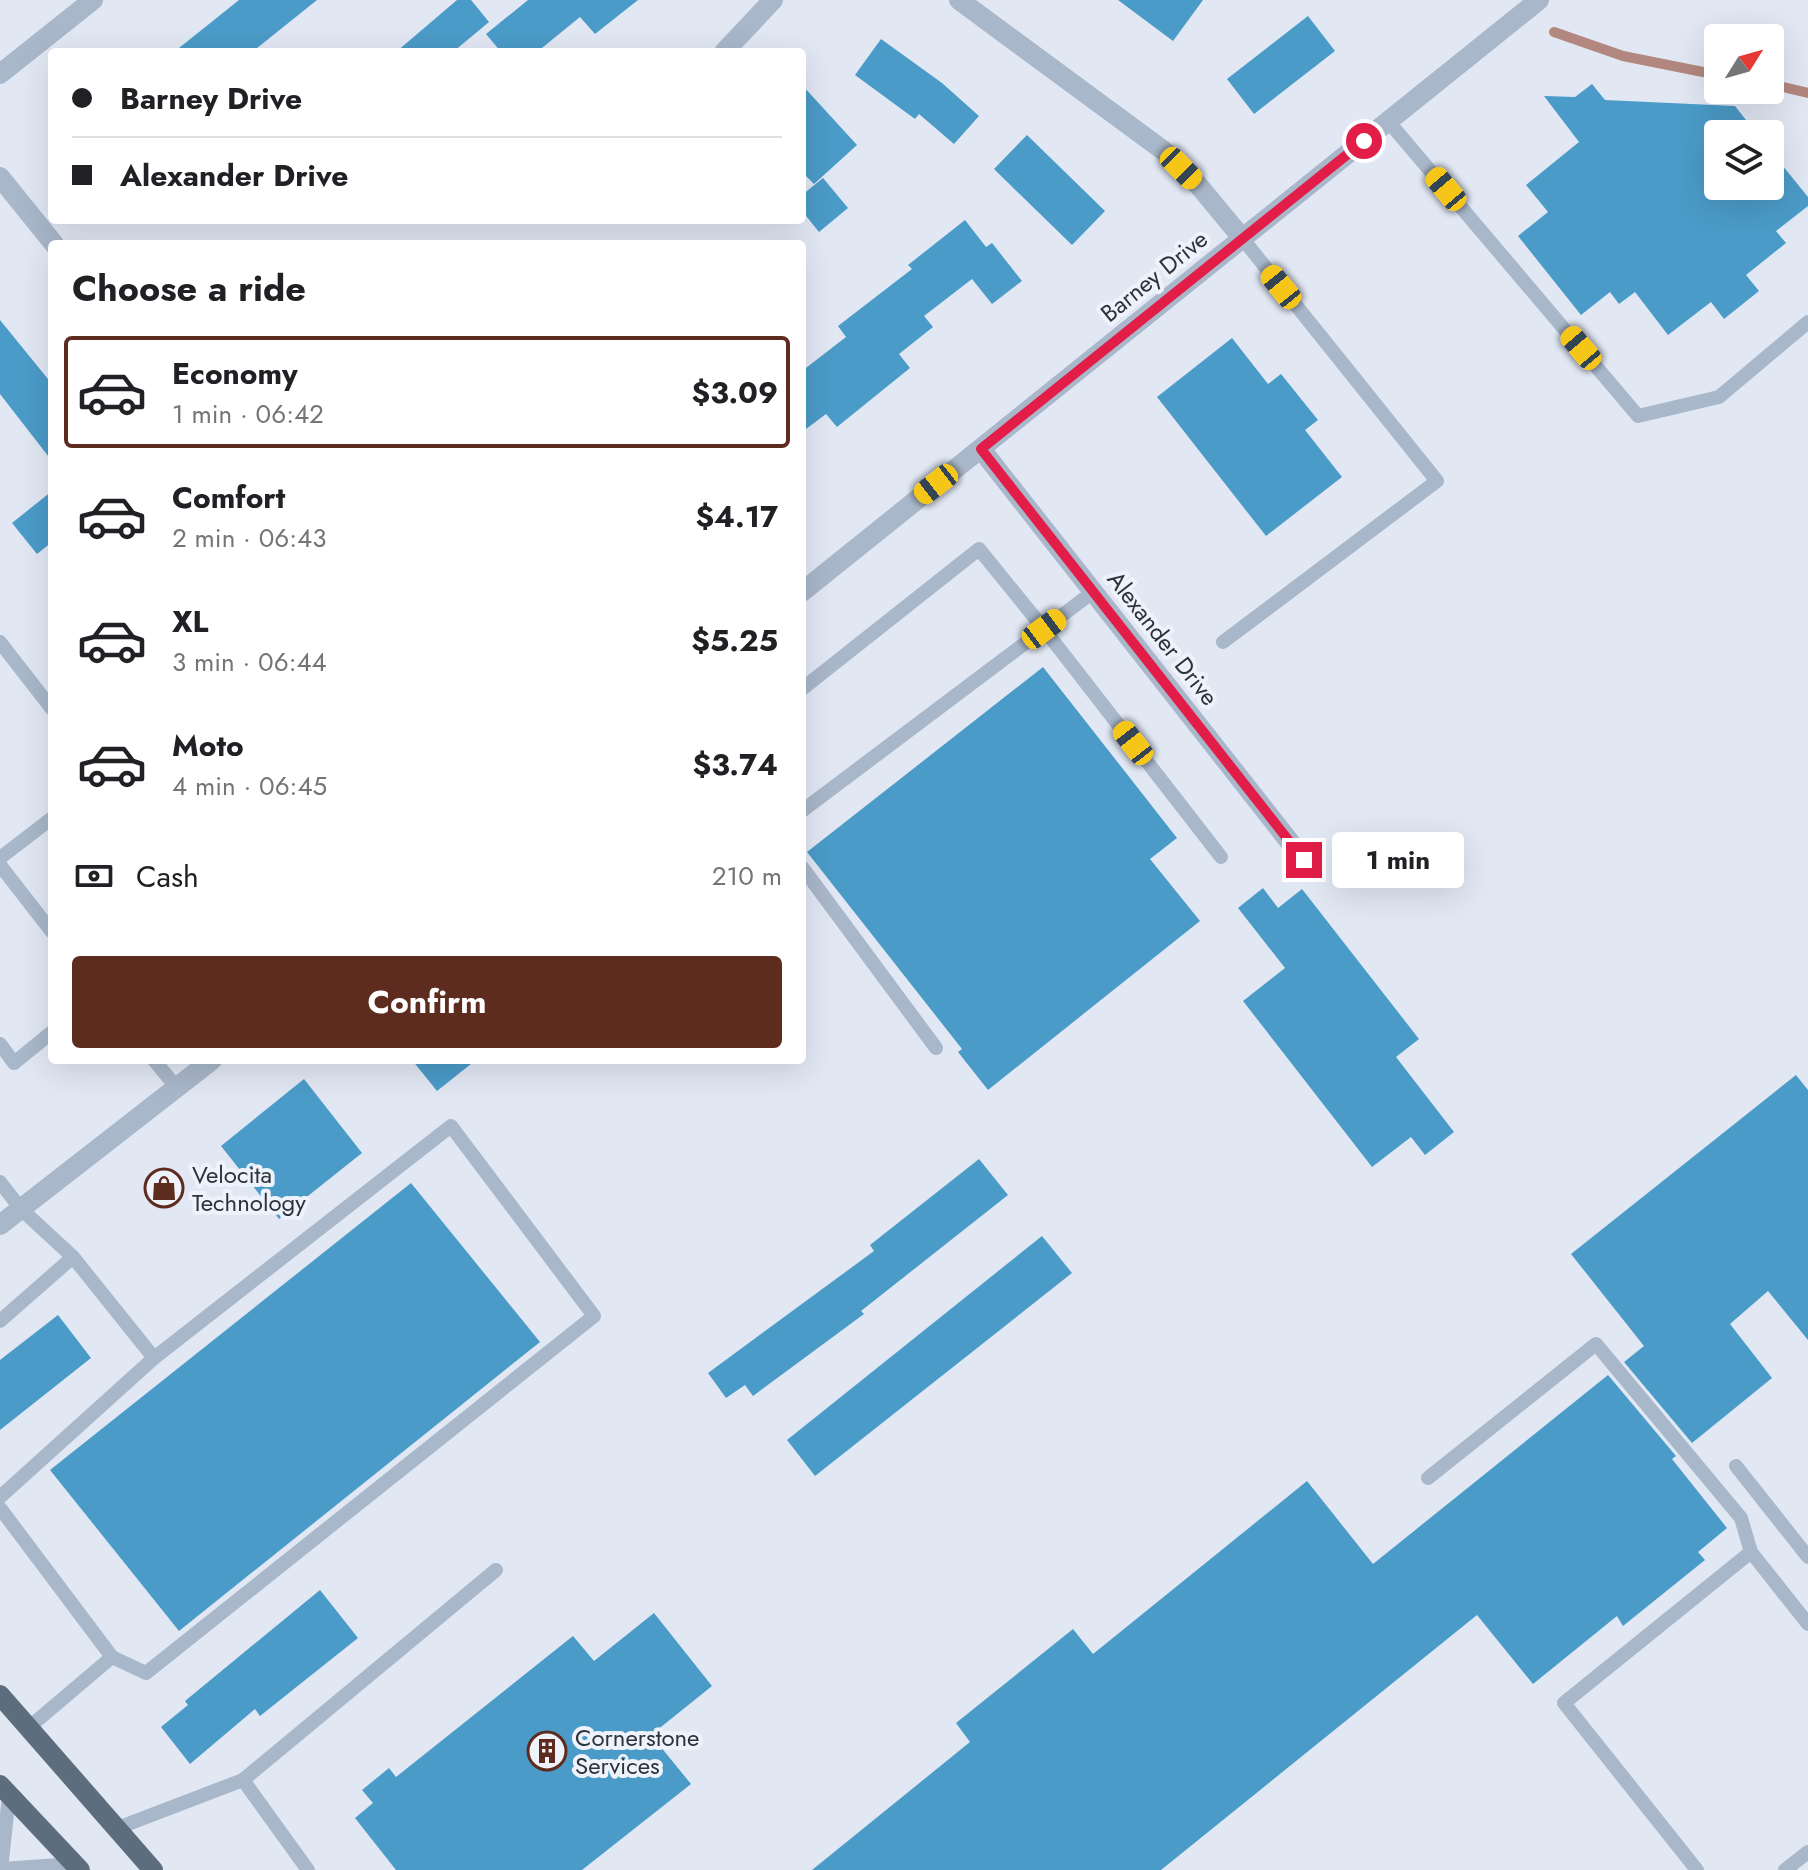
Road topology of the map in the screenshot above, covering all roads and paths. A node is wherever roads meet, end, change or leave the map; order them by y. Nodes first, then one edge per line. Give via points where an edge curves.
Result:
1 (93, 0) edge
2 (773, 0) edge
3 (959, 0) edge
4 (1539, 0) edge
5 (728, 48) edge
6 (0, 74) edge
7 (1388, 121) junction
8 (0, 177) edge
9 (1242, 238) junction
10 (51, 240) edge
11 (1808, 322) edge
12 (981, 449) junction
13 (806, 589) edge
14 (1093, 592) junction
15 (1044, 629) junction
16 (0, 642) edge
17 (1223, 642) dead end
18 (806, 686) edge
19 (48, 704) edge
20 (806, 808) edge
21 (48, 821) edge
22 (1221, 857) dead end
23 (0, 858) edge
24 (1304, 860) dead end
25 (0, 865) edge
26 (806, 872) edge
27 (48, 927) edge
28 (48, 1035) edge
29 (0, 1044) edge
30 (936, 1048) dead end
31 (157, 1064) edge
32 (207, 1064) edge
33 (177, 1088) junction
34 (0, 1182) edge
35 (21, 1209) junction
36 (0, 1225) edge
37 (73, 1257) junction
38 (0, 1321) edge
39 (154, 1358) junction
40 (1736, 1466) dead end
41 (1428, 1478) dead end
42 (0, 1497) edge
43 (0, 1508) edge
44 (1751, 1552) junction
45 (1808, 1557) edge
46 (496, 1570) dead end
47 (1808, 1624) edge
48 (112, 1657) junction
49 (0, 1695) edge
50 (27, 1729) junction
51 (243, 1780) junction
52 (4, 1790) edge
53 (115, 1829) junction
54 (1808, 1852) edge
55 (77, 1867) edge
56 (1, 1870) edge
57 (153, 1870) edge
58 (308, 1870) edge
59 (1697, 1870) edge
60 (1785, 1870) edge

1 - 6 street
2 - 5 street
3 - 9 street via 1164,151
4 - 7 street, Barney Drive
7 - 9 street, Barney Drive
7 - 11 lane via 1638,416 1719,397
8 - 10 street
9 - 12 street, Barney Drive
9 - 17 lane via 1437,481
12 - 13 street, Barney Drive
12 - 14 street, Alexander Drive
14 - 15 lane
14 - 24 street, Alexander Drive
15 - 18 lane via 979,549
15 - 20 lane
15 - 22 lane
16 - 19 lane
21 - 23 lane
25 - 27 lane
26 - 30 lane
28 - 29 lane via 14,1063
31 - 33 lane
32 - 33 street
33 - 35 street
34 - 35 lane
35 - 36 street
35 - 37 lane
37 - 38 lane
37 - 39 lane
39 - 42 lane
39 - 48 lane via 451,1126 594,1316 146,1673
40 - 45 lane
41 - 44 lane via 1596,1344 1741,1518
43 - 48 lane
44 - 47 lane
44 - 59 lane via 1564,1703
46 - 51 lane
48 - 50 lane
49 - 50 main road
50 - 53 main road
51 - 53 lane
51 - 58 lane
52 - 55 main road
52 - 56 lane
53 - 57 main road
54 - 60 lane
55 - 56 lane

